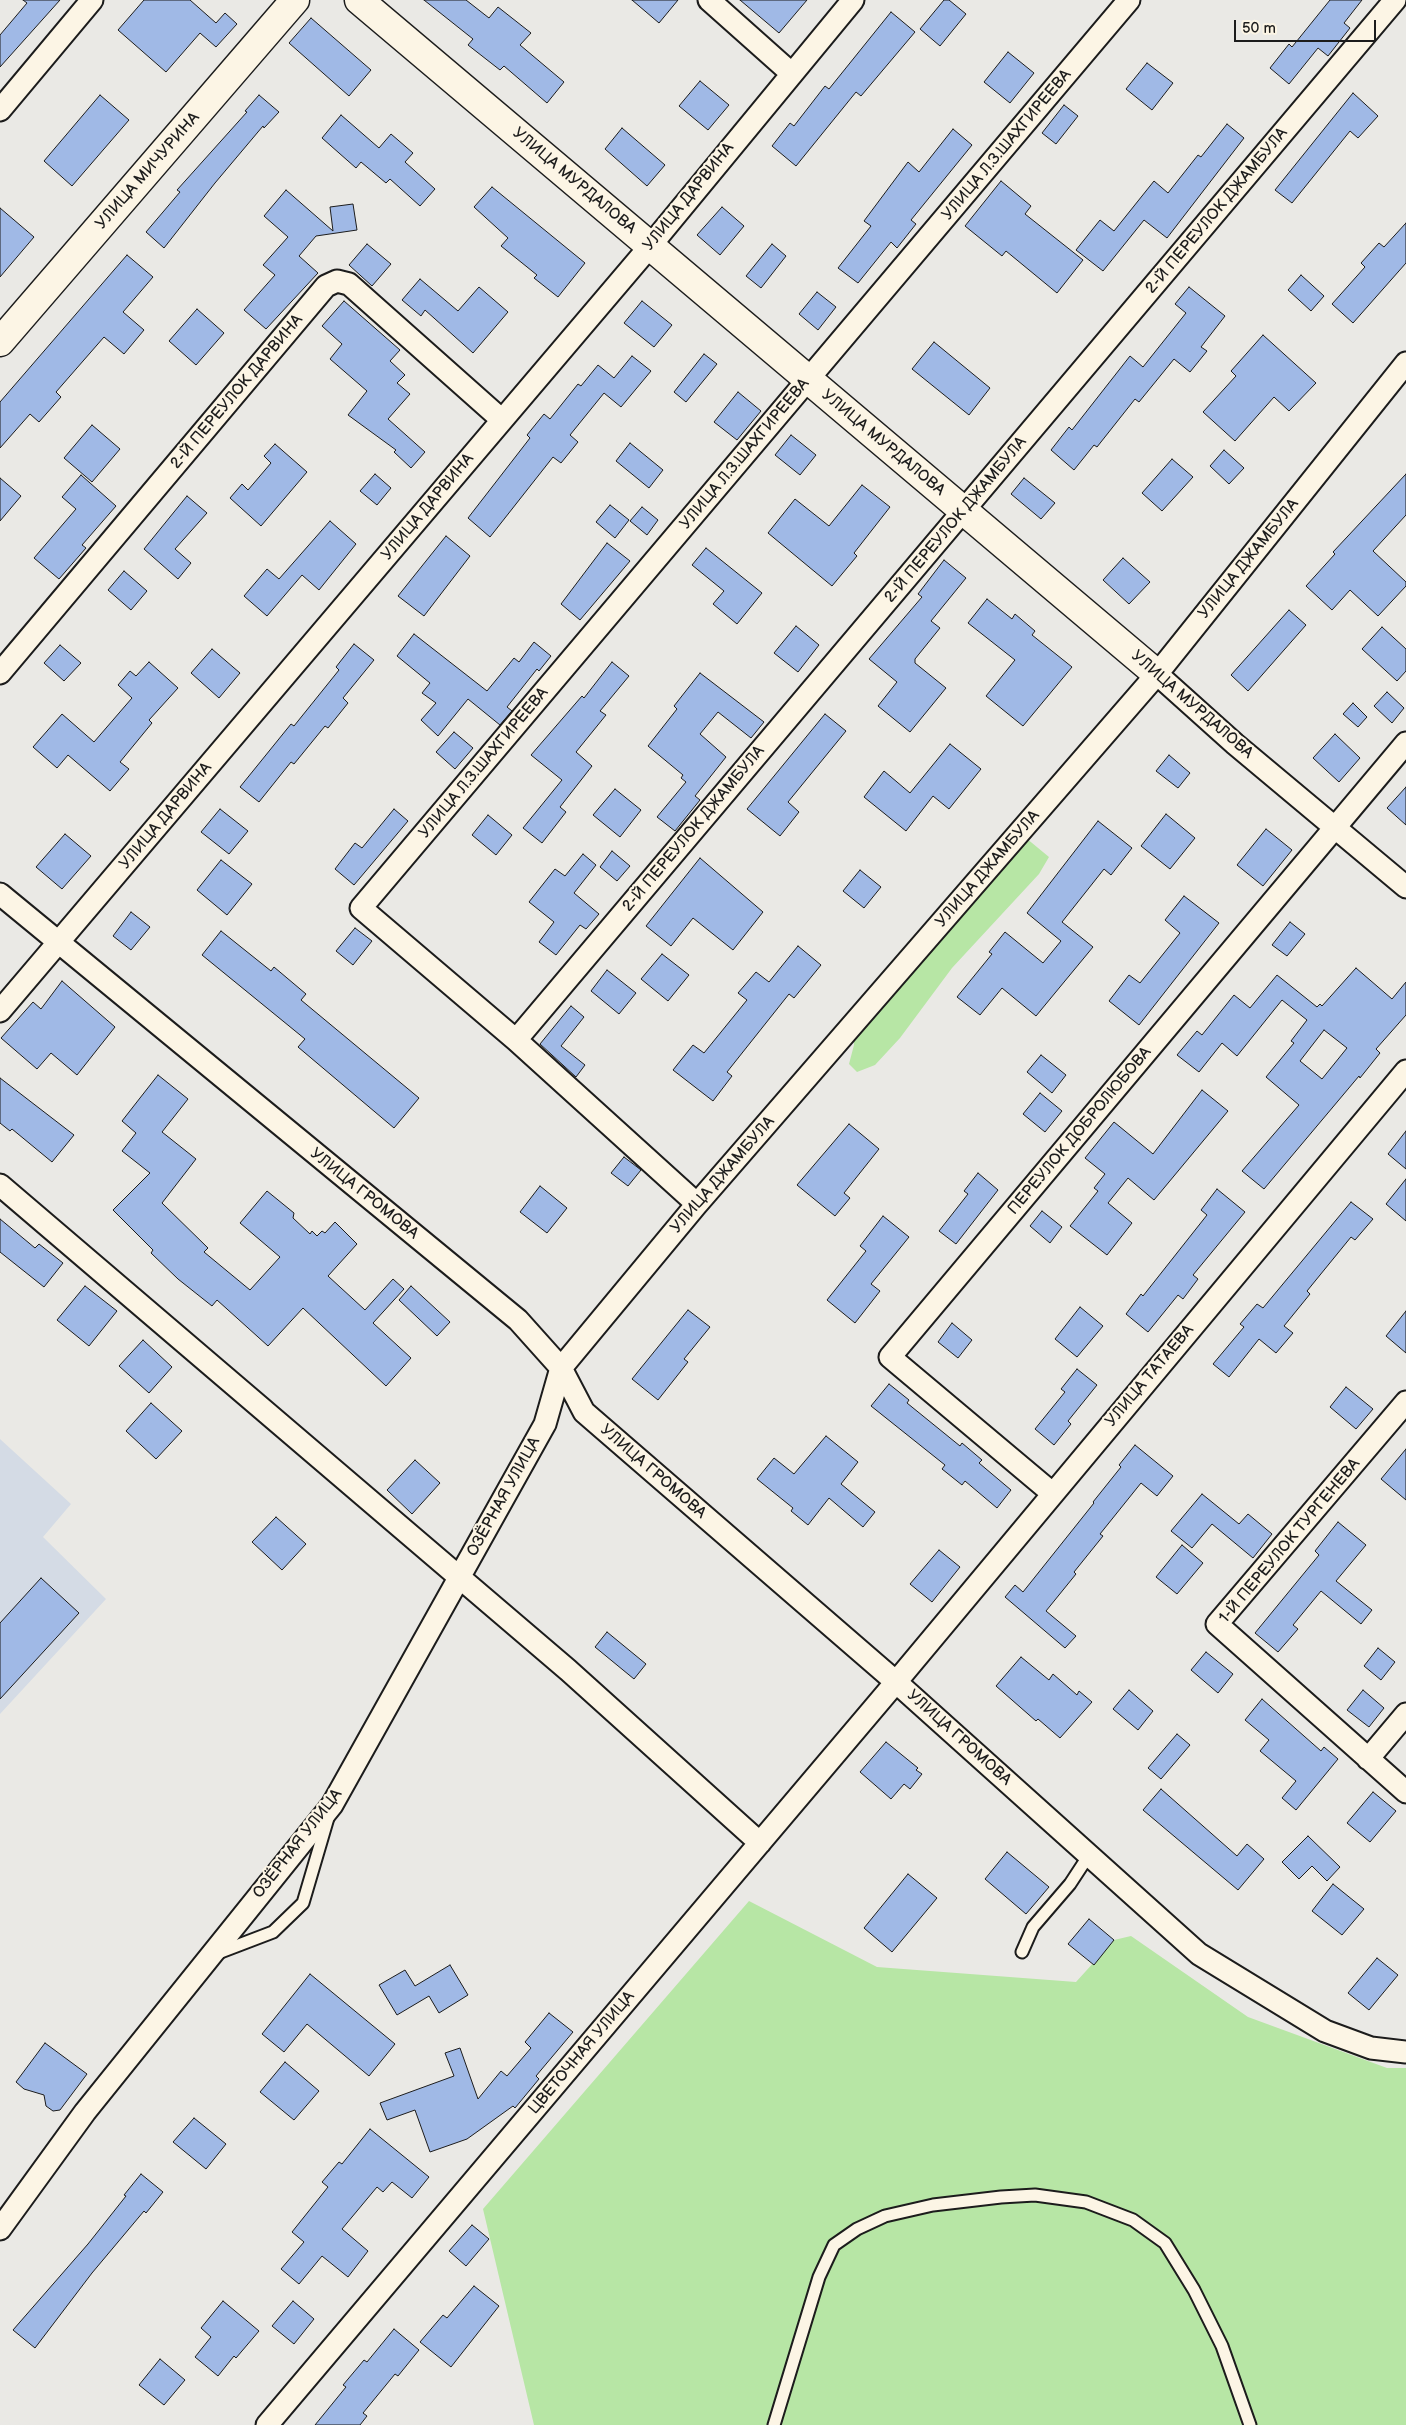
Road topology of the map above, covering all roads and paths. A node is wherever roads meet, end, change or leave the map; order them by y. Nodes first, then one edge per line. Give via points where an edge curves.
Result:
1 (92, 0) edge
2 (295, 0) edge
3 (359, 0) edge
4 (709, 0) edge
5 (853, 0) edge
6 (1129, 0) edge
7 (1395, 0) edge
8 (791, 73) junction
9 (0, 110) edge
10 (651, 245) junction
11 (3, 333) edge
12 (1406, 363) edge
13 (808, 380) junction
14 (502, 420) junction
15 (964, 510) junction
16 (0, 673) edge
17 (1157, 674) junction
18 (1406, 743) edge
19 (1335, 827) junction
20 (1406, 887) edge
21 (0, 894) edge
22 (58, 943) junction
23 (0, 1011) edge
24 (516, 1040) junction
25 (1406, 1071) edge
26 (0, 1185) edge
27 (697, 1204) junction
28 (561, 1368) junction
29 (1406, 1402) edge
30 (1052, 1493) junction
31 (460, 1577) junction
32 (896, 1682) junction
33 (1406, 1714) edge
34 (1368, 1759) junction
35 (1406, 1792) edge
36 (332, 1805) junction
37 (760, 1843) junction
38 (1089, 1855) junction
39 (1022, 1952) dead end
40 (209, 1956) junction
41 (1406, 2052) edge
42 (0, 2229) edge
43 (267, 2425) edge
44 (774, 2425) edge
45 (1250, 2425) edge

1 - 9 street
2 - 11 street, УЛИЦА МИЧУРИНА
3 - 10 street, УЛИЦА МУРДАЛОВА
4 - 8 street
5 - 8 street, УЛИЦА ДАРВИНА
6 - 13 street, УЛИЦА Л.З.ШАХГИРЕЕВА
7 - 15 street, 2-Й ПЕРЕУЛОК ДЖАМБУЛА
8 - 10 street, УЛИЦА ДАРВИНА
10 - 13 street, УЛИЦА МУРДАЛОВА
10 - 14 street, УЛИЦА ДАРВИНА
12 - 17 street, УЛИЦА ДЖАМБУЛА
13 - 15 street, УЛИЦА МУРДАЛОВА
13 - 24 street, УЛИЦА Л.З.ШАХГИРЕЕВА via 361,908
14 - 16 street, 2-Й ПЕРЕУЛОК ДАРВИНА via 349,284 337,281 326,286
14 - 22 street, УЛИЦА ДАРВИНА
15 - 17 street, УЛИЦА МУРДАЛОВА
15 - 24 street, 2-Й ПЕРЕУЛОК ДЖАМБУЛА
17 - 19 street, УЛИЦА МУРДАЛОВА
17 - 27 street, УЛИЦА ДЖАМБУЛА
18 - 19 street, ПЕРЕУЛОК ДОБРОЛЮБОВА
19 - 20 street, УЛИЦА МУРДАЛОВА
19 - 30 street, ПЕРЕУЛОК ДОБРОЛЮБОВА via 890,1357
21 - 22 street, УЛИЦА ГРОМОВА
22 - 23 street, УЛИЦА ДАРВИНА
22 - 28 street, УЛИЦА ГРОМОВА via 518,1320
24 - 27 street
25 - 30 street, УЛИЦА ТАТАЕВА
26 - 31 street
27 - 28 street, УЛИЦА ДЖАМБУЛА
28 - 31 street, ОЗЁРНАЯ УЛИЦА via 545,1424
28 - 32 street, УЛИЦА ГРОМОВА via 584,1412
29 - 34 street, 1-Й ПЕРЕУЛОК ТУРГЕНЕВА via 1217,1624
30 - 32 street, УЛИЦА ТАТАЕВА
31 - 36 street, ОЗЁРНАЯ УЛИЦА
31 - 37 street
32 - 37 street, ЦВЕТОЧНАЯ УЛИЦА
32 - 38 street, УЛИЦА ГРОМОВА
33 - 34 street
34 - 35 street, 1-Й ПЕРЕУЛОК ТУРГЕНЕВА
36 - 40 street, ОЗЁРНАЯ УЛИЦА
36 - 40 lane via 303,1903 274,1932
37 - 43 street, ЦВЕТОЧНАЯ УЛИЦА
38 - 39 lane via 1070,1884 1033,1926
38 - 41 street, УЛИЦА ГРОМОВА via 1199,1954 1325,2032 1371,2048
40 - 42 street, ОЗЁРНАЯ УЛИЦА via 85,2112
44 - 45 lane via 819,2277 834,2246 857,2229 885,2216 932,2205 1035,2195 1086,2202 1133,2220 1165,2243 1194,2290 1222,2346

